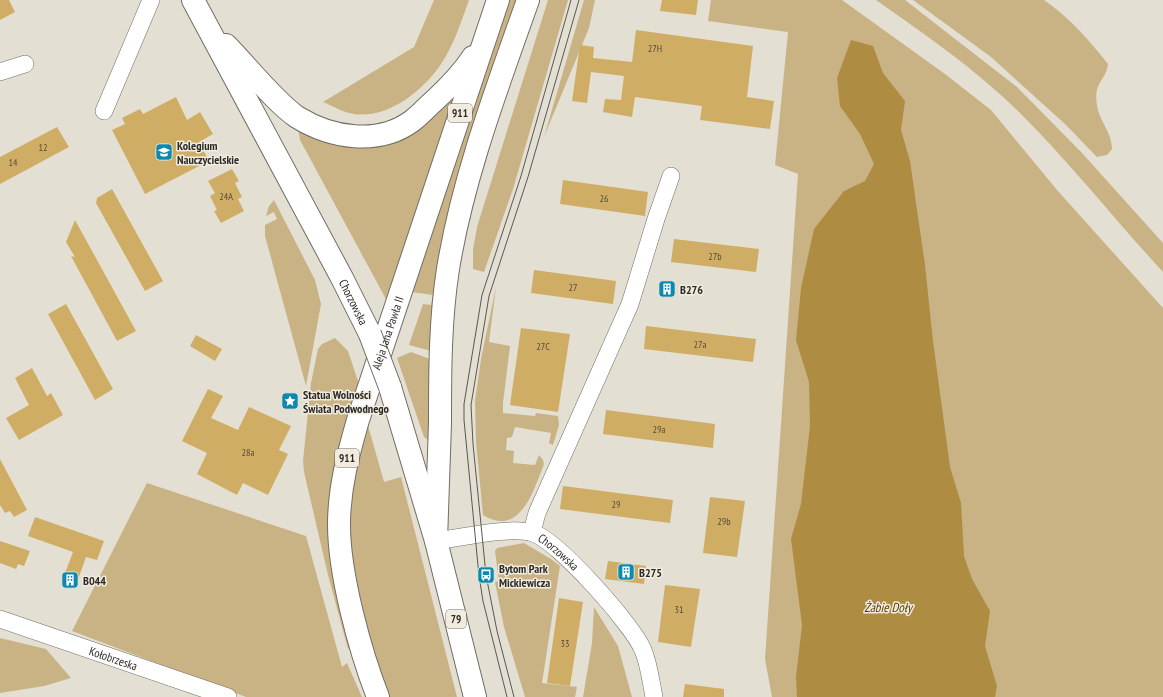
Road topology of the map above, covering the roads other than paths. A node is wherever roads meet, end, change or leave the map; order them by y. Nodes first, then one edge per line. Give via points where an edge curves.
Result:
1 (151, 0) edge
2 (193, 0) edge
3 (498, 0) edge
4 (528, 0) edge
5 (206, 23) junction
6 (486, 36) junction
7 (26, 64) dead end
8 (0, 72) edge
9 (104, 111) dead end
10 (671, 176) dead end
11 (532, 532) junction
12 (436, 541) junction
13 (0, 619) edge
14 (228, 697) edge
15 (378, 697) edge
16 (475, 697) edge
17 (654, 697) edge

1 - 9 street
2 - 5 main road, Chorzowska / 79
3 - 6 main road, Aleja Jana Pawła II / 911
4 - 12 main road, 911 via 468,179 448,270 440,356
5 - 6 main road via 297,117 328,131 353,137 384,135 411,122 464,71
5 - 12 main road, Chorzowska / 79, bridge via 370,334 390,387
6 - 15 main road, Aleja Jana Pawła II / 911 via 360,413 343,477 339,526 341,550 362,649
7 - 8 street
10 - 11 street, Chorzowska via 630,304 537,513
11 - 12 street via 496,533
11 - 17 street, Chorzowska via 552,544 592,584 631,630 643,650
12 - 16 main road, Chorzowska / 79
13 - 14 street, Kołobrzeska

